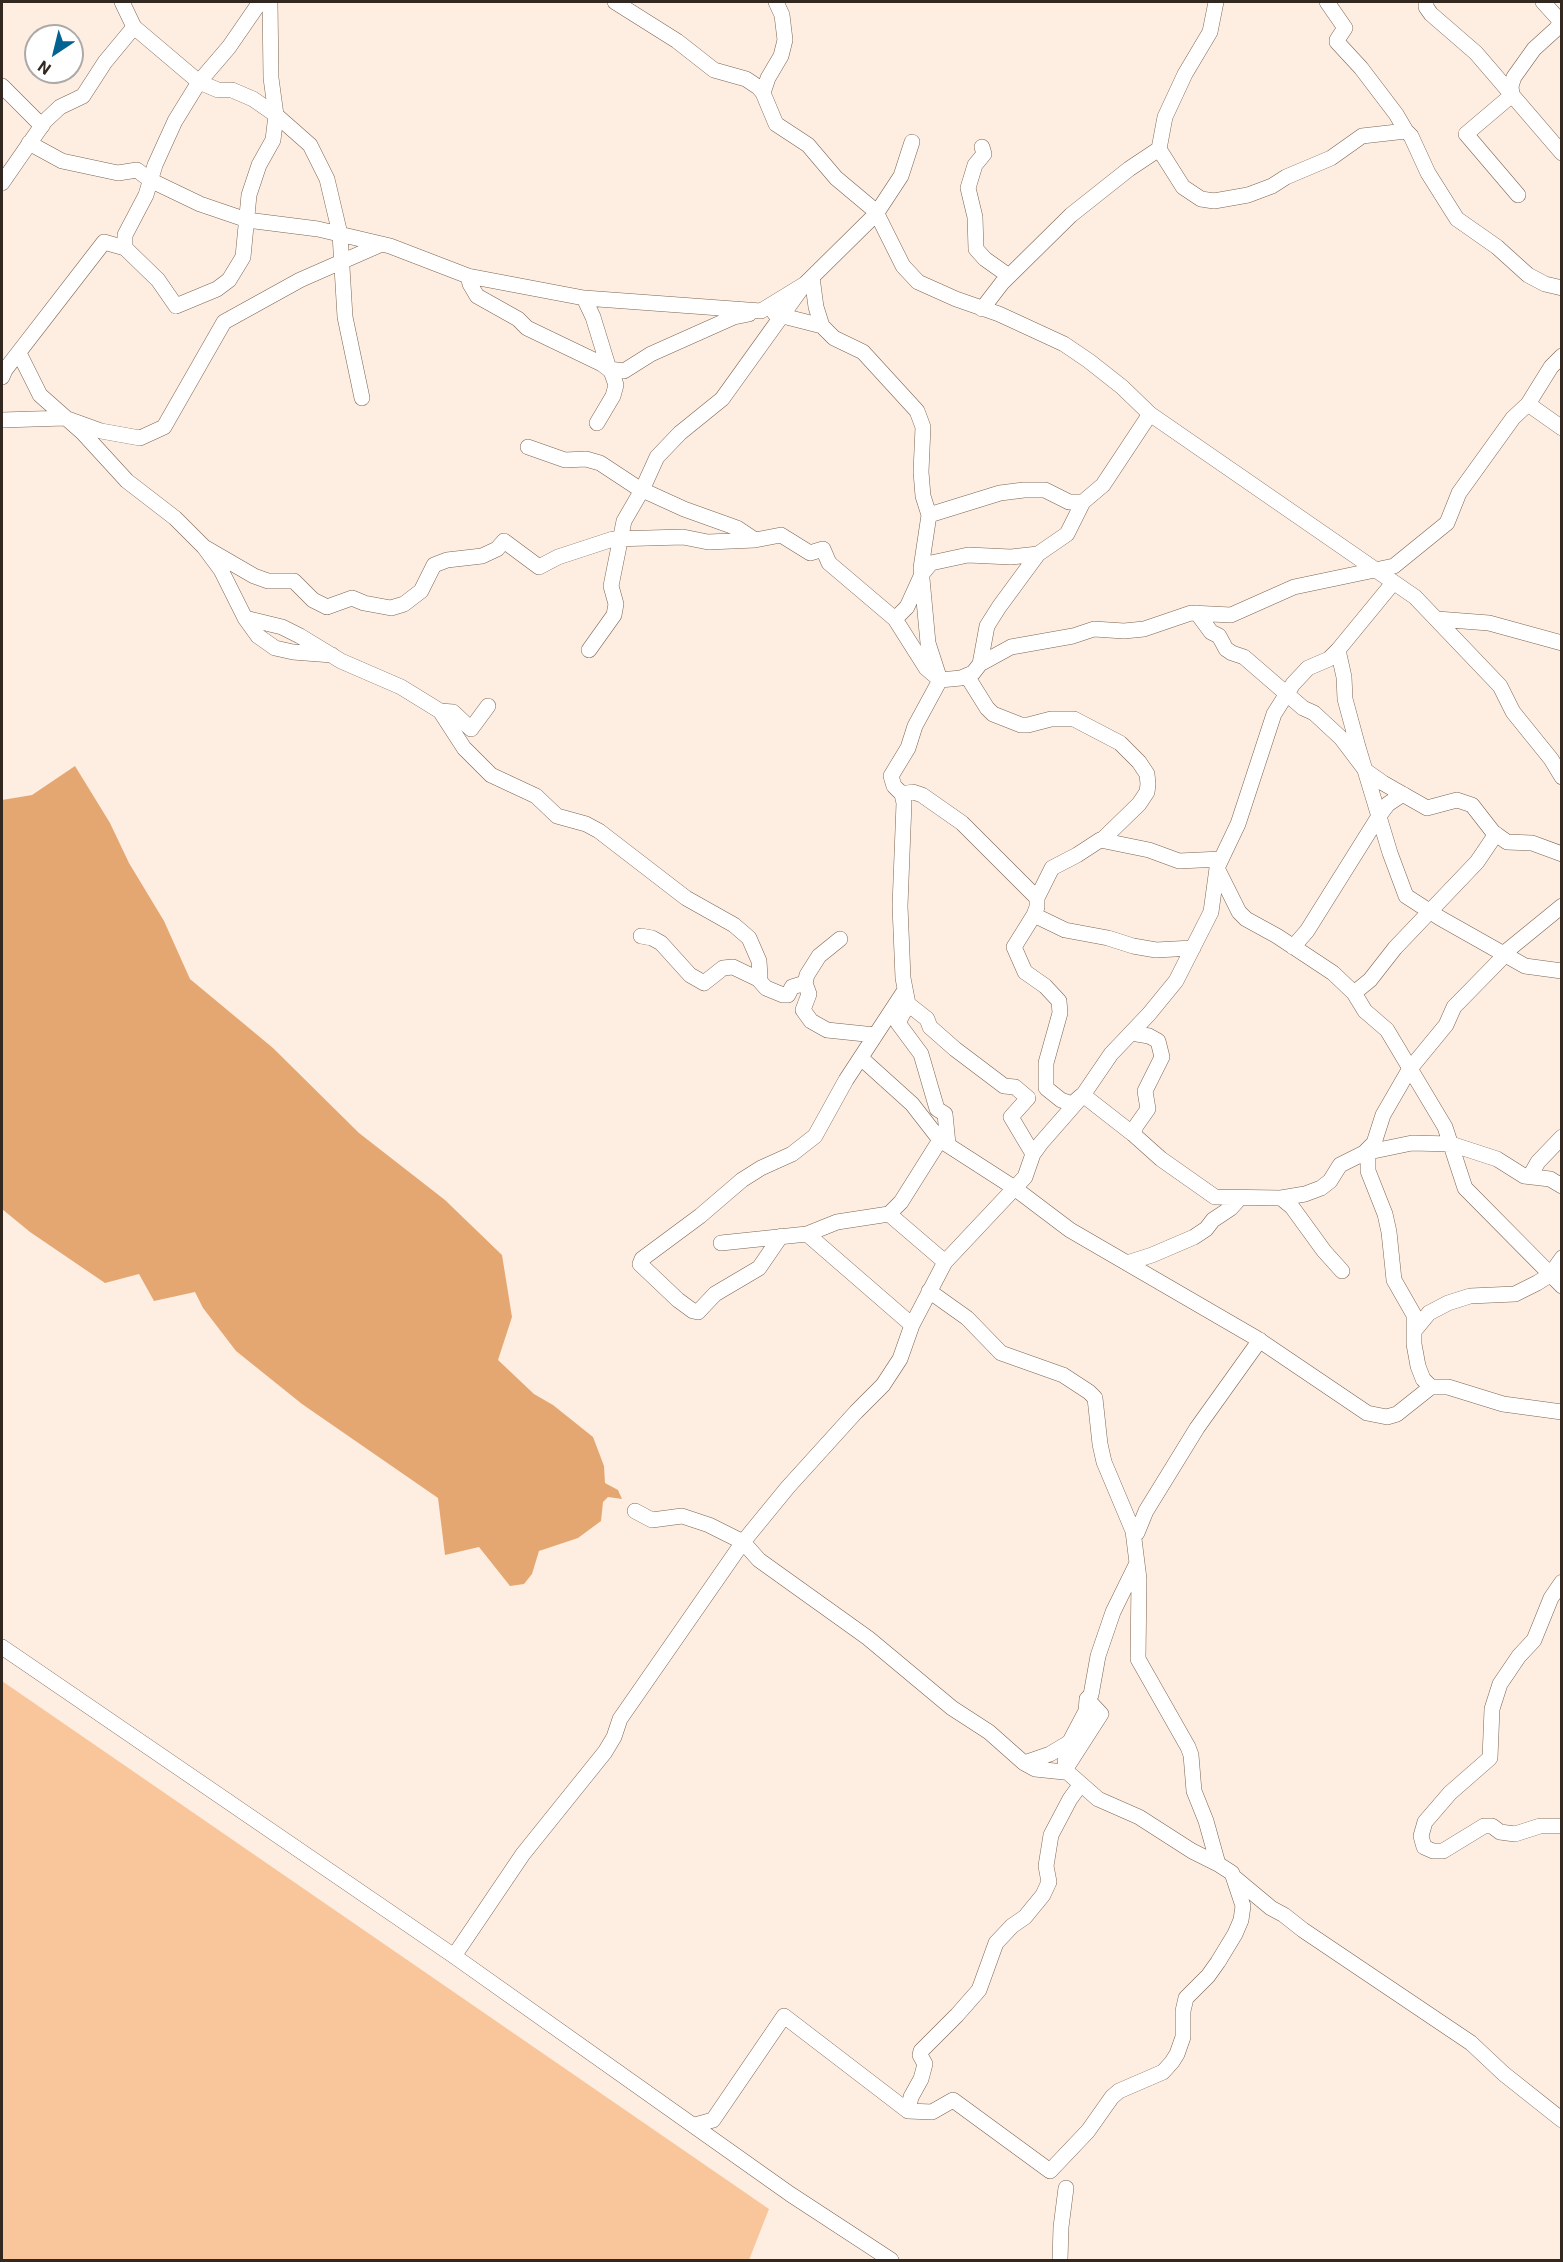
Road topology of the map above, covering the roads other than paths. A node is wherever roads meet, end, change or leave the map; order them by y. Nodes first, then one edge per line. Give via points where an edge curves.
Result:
1 (122, 2) edge
2 (260, 2) edge
3 (270, 2) edge
4 (615, 2) edge
5 (776, 2) edge
6 (1216, 2) edge
7 (1327, 2) edge
8 (1426, 2) edge
9 (1543, 2) edge
10 (1561, 22) edge
11 (134, 27) junction
12 (199, 82) junction
13 (2, 86) edge
14 (763, 93) junction
15 (1512, 95) junction
16 (276, 115) junction
17 (42, 126) junction
18 (1406, 131) junction
19 (912, 142) dead end
20 (29, 144) junction
21 (982, 147) dead end
22 (1159, 149) junction
23 (1562, 153) edge
24 (150, 180) junction
25 (2, 183) edge
26 (1518, 195) dead end
27 (876, 214) junction
28 (247, 220) junction
29 (340, 234) junction
30 (382, 244) junction
31 (125, 248) junction
32 (342, 262) junction
33 (468, 276) junction
34 (1010, 276) junction
35 (808, 280) junction
36 (1562, 288) edge
37 (584, 298) junction
38 (982, 309) junction
39 (761, 311) junction
40 (783, 316) junction
41 (822, 326) junction
42 (19, 353) junction
43 (1562, 356) edge
44 (609, 369) junction
45 (2, 377) edge
46 (362, 398) dead end
47 (1528, 404) junction
48 (1150, 414) junction
49 (65, 418) junction
50 (2, 420) edge
51 (597, 423) dead end
52 (1562, 428) edge
53 (528, 447) dead end
54 (642, 490) junction
55 (1083, 502) junction
56 (929, 515) junction
57 (619, 539) junction
58 (755, 540) junction
59 (204, 547) junction
60 (1038, 555) junction
61 (1378, 570) junction
62 (922, 574) junction
63 (1393, 583) junction
64 (1197, 614) junction
65 (245, 618) junction
66 (895, 619) junction
67 (1437, 619) junction
68 (1562, 643) edge
69 (589, 650) dead end
70 (1338, 650) junction
71 (332, 656) junction
72 (980, 664) junction
73 (967, 676) junction
74 (940, 680) junction
75 (1287, 694) junction
76 (488, 706) dead end
77 (440, 711) junction
78 (1556, 761) edge
79 (1366, 771) junction
80 (1562, 777) edge
81 (902, 794) junction
82 (1402, 794) junction
83 (1379, 816) junction
84 (1496, 834) junction
85 (1103, 839) junction
86 (1562, 854) edge
87 (1219, 863) junction
88 (1036, 898) junction
89 (1562, 906) edge
90 (1431, 912) junction
91 (1034, 915) junction
92 (641, 936) dead end
93 (840, 939) dead end
94 (1293, 947) junction
95 (1193, 948) junction
96 (1504, 955) junction
97 (1562, 971) edge
98 (758, 979) junction
99 (805, 983) junction
100 (1354, 993) junction
101 (906, 997) junction
102 (1131, 1033) junction
103 (875, 1035) junction
104 (861, 1058) junction
105 (1409, 1070) junction
106 (1084, 1095) junction
107 (1133, 1134) junction
108 (1562, 1137) edge
109 (944, 1142) junction
110 (1451, 1144) junction
111 (1364, 1153) junction
112 (1033, 1154) junction
113 (1530, 1176) junction
114 (1562, 1186) edge
115 (1013, 1187) junction
116 (1239, 1198) junction
117 (1281, 1198) junction
118 (889, 1214) junction
119 (807, 1234) junction
120 (781, 1236) junction
121 (721, 1242) dead end
122 (1562, 1258) edge
123 (945, 1262) junction
124 (1127, 1263) junction
125 (1342, 1271) dead end
126 (1550, 1275) junction
127 (1562, 1286) edge
128 (929, 1291) junction
129 (912, 1325) junction
130 (1416, 1330) junction
131 (1260, 1340) junction
132 (1431, 1387) junction
133 (1562, 1412) edge
134 (635, 1510) dead end
135 (1137, 1533) dead end
136 (743, 1542) junction
137 (1138, 1560) junction
138 (1562, 1582) edge
139 (2, 1647) edge
140 (1087, 1699) junction
141 (1070, 1742) junction
142 (1024, 1763) junction
143 (1065, 1770) junction
144 (1081, 1784) junction
145 (1562, 1826) edge
146 (1218, 1864) junction
147 (1233, 1876) junction
148 (454, 1956) junction
149 (908, 2111) junction
150 (1562, 2121) edge
151 (694, 2125) junction
152 (1066, 2188) dead end
153 (891, 2260) edge
154 (1060, 2260) edge

1 - 11 street
2 - 12 street
3 - 16 street via 271,78
4 - 14 street via 714,70 746,79
5 - 14 street via 785,40
6 - 22 street via 1210,32 1165,117
7 - 18 street via 1345,28 1337,42
8 - 15 street via 1431,14 1468,44
9 - 10 street
10 - 15 street via 1514,77
11 - 12 street
11 - 17 street via 83,96 60,107
12 - 16 street via 218,90 232,90
12 - 24 street via 175,121
13 - 17 street
14 - 27 street via 776,124 808,145 836,178
15 - 23 street
15 - 26 street via 1466,134
16 - 28 street via 273,140 249,195
16 - 29 street via 310,145 327,178
17 - 20 street
18 - 22 street via 1362,136 1331,158 1272,186 1214,201 1201,200 1183,187
18 - 36 street via 1457,219 1528,274
19 - 27 street via 901,176
20 - 24 street via 62,160 118,172 136,170
20 - 25 street
21 - 34 street via 984,154 975,165 968,188 975,217 976,249
22 - 34 street via 1071,215
24 - 28 street via 200,204
24 - 31 street via 125,235
27 - 35 street
27 - 38 street via 903,266 918,282
28 - 29 street
28 - 31 street via 243,257 229,280 176,306 158,280
29 - 30 street
29 - 32 street
30 - 32 street
30 - 33 street
31 - 42 street via 104,242
32 - 46 street via 345,317
32 - 49 street via 224,322 164,427 140,438 101,431
33 - 37 street
33 - 44 street via 477,296 527,328
34 - 38 street
35 - 39 street
35 - 40 street
35 - 41 street
37 - 39 street
37 - 44 street
38 - 48 street via 1064,344 1122,387
39 - 40 street
39 - 44 street via 723,322 651,354 624,371
40 - 41 street
40 - 54 street via 722,399 657,456
41 - 56 street via 834,338 863,352 917,411 923,427 921,472
42 - 45 street
42 - 49 street via 40,395
43 - 47 street
44 - 51 street via 616,385
47 - 52 street
47 - 61 street via 1513,418 1459,493 1447,523 1398,564
48 - 55 street via 1103,485
48 - 61 street
49 - 50 street
49 - 59 street via 127,482 175,518
53 - 54 street via 565,460 600,463
54 - 57 street via 624,521
54 - 58 street via 737,528
55 - 56 street via 1068,502 1045,490 1024,490 1000,493
55 - 60 street via 1067,534
56 - 62 street
57 - 58 street
57 - 59 street via 558,557 539,567 504,541 482,556 434,565 421,591 392,609 352,598 327,607 313,600 294,581 268,581 254,576
57 - 69 street via 611,586 616,604 614,615
58 - 66 street via 781,535 810,553 823,549 829,563
59 - 65 street via 221,570
60 - 62 street via 968,555 931,563
60 - 72 street via 987,626
61 - 63 street
61 - 64 street via 1294,586 1231,615
62 - 66 street via 907,608
62 - 74 street via 928,643
63 - 67 street via 1415,597
63 - 70 street
64 - 72 street via 1178,616 1144,629 1094,629 1011,647
64 - 75 street via 1226,649 1244,657
65 - 71 street via 282,627
65 - 71 street via 258,636 275,648
66 - 74 street via 926,668
67 - 68 street via 1489,623
67 - 78 street via 1500,686 1513,712
70 - 75 street via 1329,659 1308,668
70 - 79 street via 1346,699
71 - 77 street via 401,687
72 - 73 street
73 - 74 street
73 - 85 street via 993,714 1021,725 1074,719 1120,743 1139,762 1147,774 1147,792
74 - 81 street via 891,776
75 - 79 street via 1314,712 1341,738
75 - 87 street via 1274,714 1238,824
76 - 77 street via 471,729 453,712
77 - 98 street via 464,748 490,775 536,796 557,816 599,831 686,898 734,925 749,938 759,961
78 - 80 street
79 - 82 street
79 - 83 street
81 - 88 street via 922,795 962,823
81 - 101 street via 900,898
82 - 83 street
82 - 84 street via 1427,808 1456,800 1472,805
83 - 90 street via 1406,896
83 - 94 street
84 - 86 street via 1507,842 1532,843
84 - 90 street via 1477,862
85 - 87 street via 1179,861
85 - 88 street via 1052,868
87 - 94 street via 1239,912
87 - 95 street via 1211,912
88 - 91 street
89 - 96 street
90 - 96 street
90 - 100 street
91 - 95 street via 1065,930 1133,946 1156,950
91 - 106 street via 1014,947 1025,972 1059,1001 1046,1063 1046,1088 1072,1104
92 - 98 street via 661,943 690,975 704,983 723,968 733,967
93 - 99 street via 819,956
94 - 100 street via 1333,973
95 - 102 street via 1176,981
96 - 97 street via 1525,966
96 - 105 street via 1454,1007 1446,1025
98 - 99 street via 785,996 792,987
99 - 103 street via 809,994 803,1010 811,1021 828,1030
100 - 105 street via 1365,1011 1387,1030
101 - 103 street
101 - 109 street via 898,1023 921,1054 937,1109 945,1114
101 - 112 street via 927,1018 930,1027 955,1049 1004,1086 1015,1087 1028,1098 1011,1117
102 - 106 street via 1111,1054
102 - 107 street via 1158,1041 1162,1057 1145,1091 1148,1109
103 - 104 street
104 - 109 street via 904,1096
104 - 120 street via 815,1136 792,1154 742,1180 640,1264 678,1300 698,1312 714,1294 759,1268
105 - 110 street via 1445,1126
105 - 111 street via 1383,1115 1374,1143
106 - 107 street
106 - 112 street
107 - 116 street via 1161,1160 1209,1194
108 - 113 street
109 - 115 street
109 - 118 street
110 - 111 street via 1412,1143
110 - 113 street via 1497,1159
110 - 126 street via 1465,1188
111 - 117 street via 1340,1165 1322,1188
111 - 130 street via 1385,1214 1394,1280 1414,1315
112 - 115 street via 1025,1177
113 - 114 street via 1550,1179
115 - 123 street
115 - 124 street via 1070,1230
116 - 117 street
116 - 124 street via 1194,1238
117 - 125 street
118 - 119 street via 837,1222
118 - 123 street
119 - 120 street
119 - 129 street
120 - 121 street
122 - 126 street
123 - 128 street
124 - 131 street
126 - 127 street
126 - 130 street via 1515,1294 1470,1296 1448,1303 1429,1313
128 - 129 street
128 - 137 street via 967,1318 1001,1353 1063,1375 1095,1398 1102,1453 1133,1531
129 - 136 street via 900,1359 884,1385 788,1487
130 - 132 street via 1418,1366
131 - 132 street via 1367,1413 1387,1417 1397,1414
131 - 135 street via 1197,1428 1146,1511
132 - 133 street via 1448,1387 1503,1404
134 - 136 street via 652,1520 681,1516
136 - 142 street via 759,1560 868,1638
136 - 148 street via 620,1719 605,1752 523,1854
137 - 140 street via 1113,1612
137 - 146 street via 1138,1659 1188,1747 1194,1791
138 - 145 street via 1534,1640 1500,1684 1492,1709 1490,1758 1450,1793 1425,1822 1421,1836 1424,1847 1443,1851 1485,1826 1515,1834 1540,1826
139 - 148 street
140 - 141 street via 1086,1711
140 - 143 street via 1101,1714
141 - 142 street
141 - 143 street
142 - 143 street via 1035,1769
143 - 144 street
144 - 146 street via 1106,1804 1140,1816
144 - 149 street via 1052,1835 1046,1866 1048,1882 1043,1895 996,1943 979,1990 921,2051 925,2064
146 - 147 street
147 - 149 street via 1243,1905 1241,1920 1213,1969 1186,1998 1178,2054 1163,2072 1112,2097 1088,2131 1050,2171 953,2100 932,2112
147 - 150 street via 1270,1908 1472,2043
148 - 151 street
149 - 151 street via 784,2016 713,2121
151 - 153 street
152 - 154 street

